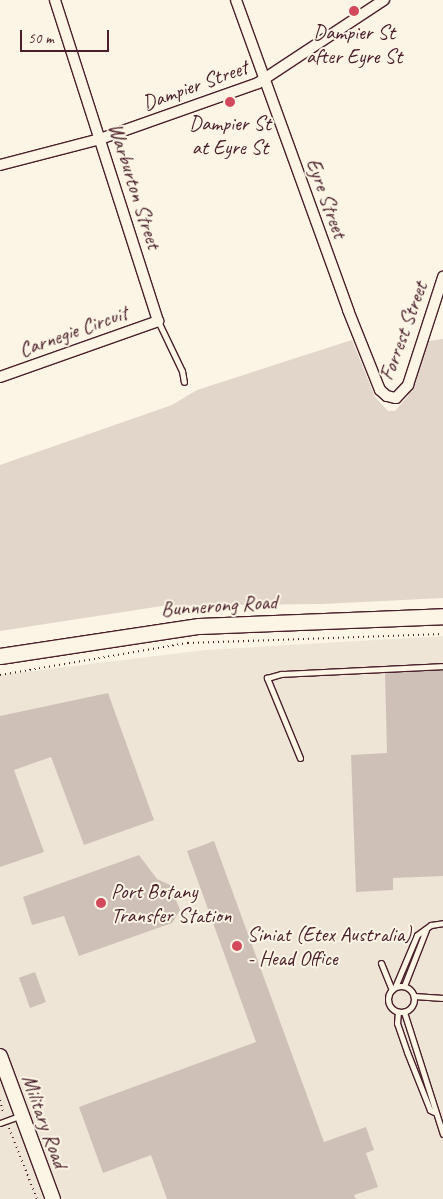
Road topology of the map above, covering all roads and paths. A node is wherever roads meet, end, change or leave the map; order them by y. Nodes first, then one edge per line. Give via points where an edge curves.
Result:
1 (55, 0) edge
2 (236, 0) edge
3 (384, 0) edge
4 (264, 80) junction
5 (100, 140) junction
6 (0, 165) edge
7 (443, 277) edge
8 (158, 321) junction
9 (0, 378) edge
10 (184, 382) dead end
11 (396, 398) joint
12 (443, 616) edge
13 (443, 634) edge
14 (0, 656) edge
15 (443, 666) edge
16 (0, 675) edge
17 (300, 758) dead end
18 (443, 923) edge
19 (426, 930) junction
20 (381, 963) dead end
21 (404, 986) junction
22 (394, 989) junction
23 (414, 996) junction
24 (443, 998) edge
25 (401, 1012) junction
26 (0, 1056) edge
27 (0, 1100) edge
28 (22, 1115) junction
29 (3, 1122) edge
30 (443, 1134) edge
31 (37, 1199) edge
32 (53, 1199) edge

1 - 5 street, Warburton Street
2 - 4 street, Eyre Street
3 - 4 street, Dampier Street
4 - 5 street, Dampier Street
4 - 11 street, Eyre Street via 380,390
5 - 6 street, Dampier Street
5 - 8 street, Warburton Street
7 - 11 street, Forrest Street via 408,384
8 - 9 street, Carnegie Circuit
8 - 10 lane, Warburton Street via 182,370
12 - 14 main road, Bunnerong Road via 199,626
13 - 16 path via 188,643
15 - 17 lane via 281,674 267,678
18 - 19 lane via 431,925
19 - 21 lane
19 - 22 lane via 414,940
20 - 22 lane
21 - 22 lane
21 - 23 lane
22 - 25 lane via 388,1003
23 - 24 lane
23 - 25 lane via 412,1006
25 - 30 lane via 397,1024 430,1110 434,1112
26 - 28 street, Military Road
27 - 29 path
28 - 29 lane
28 - 32 street, Military Road
29 - 31 path

